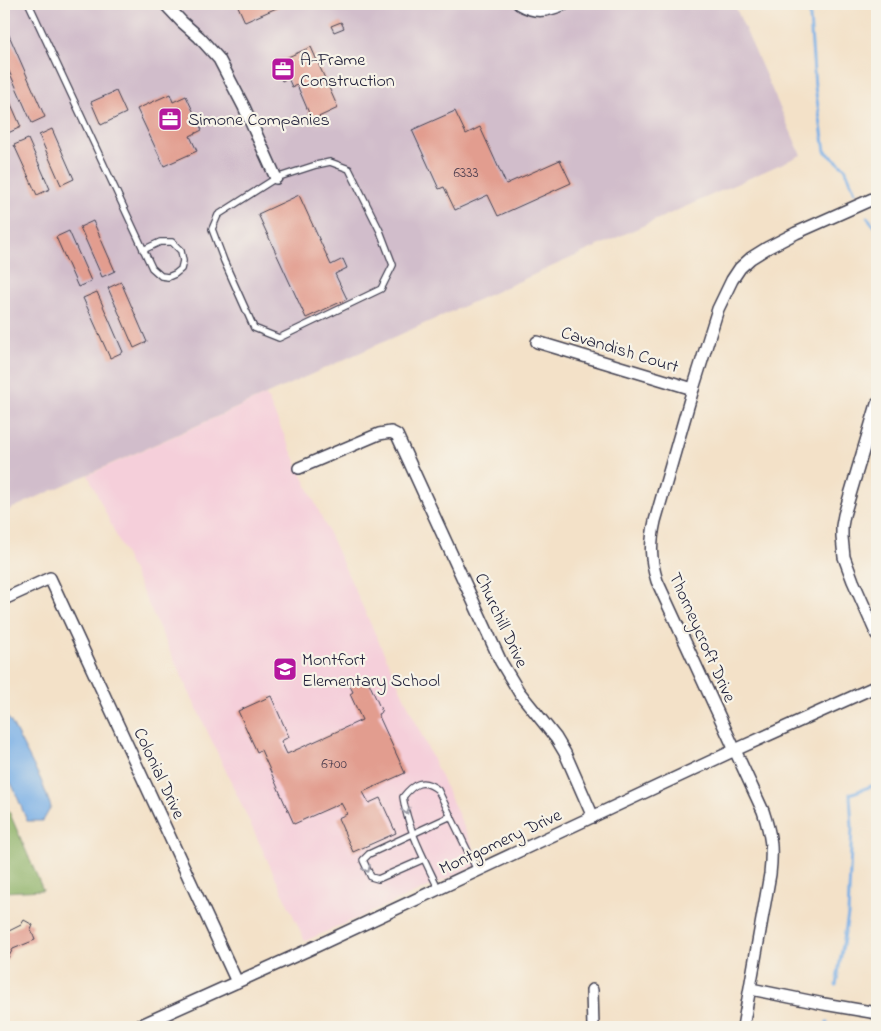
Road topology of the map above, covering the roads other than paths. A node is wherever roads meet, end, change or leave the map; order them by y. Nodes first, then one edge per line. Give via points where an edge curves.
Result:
1 (29, 4) edge
2 (165, 4) edge
3 (519, 4) edge
4 (565, 4) edge
5 (276, 178) junction
6 (877, 197) edge
7 (143, 250) junction
8 (537, 342) dead end
9 (693, 389) junction
10 (877, 404) edge
11 (299, 468) dead end
12 (4, 599) edge
13 (877, 635) edge
14 (877, 686) edge
15 (735, 750) junction
16 (451, 816) junction
17 (593, 818) junction
18 (412, 834) junction
19 (424, 859) junction
20 (477, 870) junction
21 (438, 888) junction
22 (237, 982) junction
23 (750, 989) junction
24 (592, 990) dead end
25 (877, 1013) edge
26 (137, 1027) edge
27 (593, 1027) edge
28 (743, 1027) edge

1 - 7 lane
2 - 5 street via 219,58
3 - 4 street via 541,11
5 - 5 lane via 218,215 212,229 254,328 279,338 381,289 393,265 349,169 330,162
6 - 9 street, Thorneycroft Drive via 767,248 740,268 718,309
7 - 7 lane via 152,268 161,276 168,277 181,270 181,251 172,242 160,242
8 - 9 street, Cavandish Court
9 - 15 street, Thorneycroft Drive via 654,520 652,564 666,602
10 - 13 street via 842,526 844,557
11 - 17 street, Churchill Drive via 379,434 391,432 399,438 501,662 519,692 565,753
12 - 22 street, Colonial Drive via 50,578
14 - 15 street, Montgomery Drive
15 - 17 street, Montgomery Drive
15 - 23 street, Thorneycroft Drive via 762,811 772,844 770,874
16 - 18 lane
16 -> 18 lane via 438,790 422,782 409,788 403,797
16 - 20 lane
17 - 20 street, Montgomery Drive
18 - 19 lane
18 -> 19 lane via 363,860 371,877 378,879
19 - 21 lane
20 - 21 street, Montgomery Drive
21 - 22 street, Montgomery Drive
22 - 26 street, Montgomery Drive
23 - 25 street
23 - 28 street, Thorneycroft Drive
24 - 27 street

